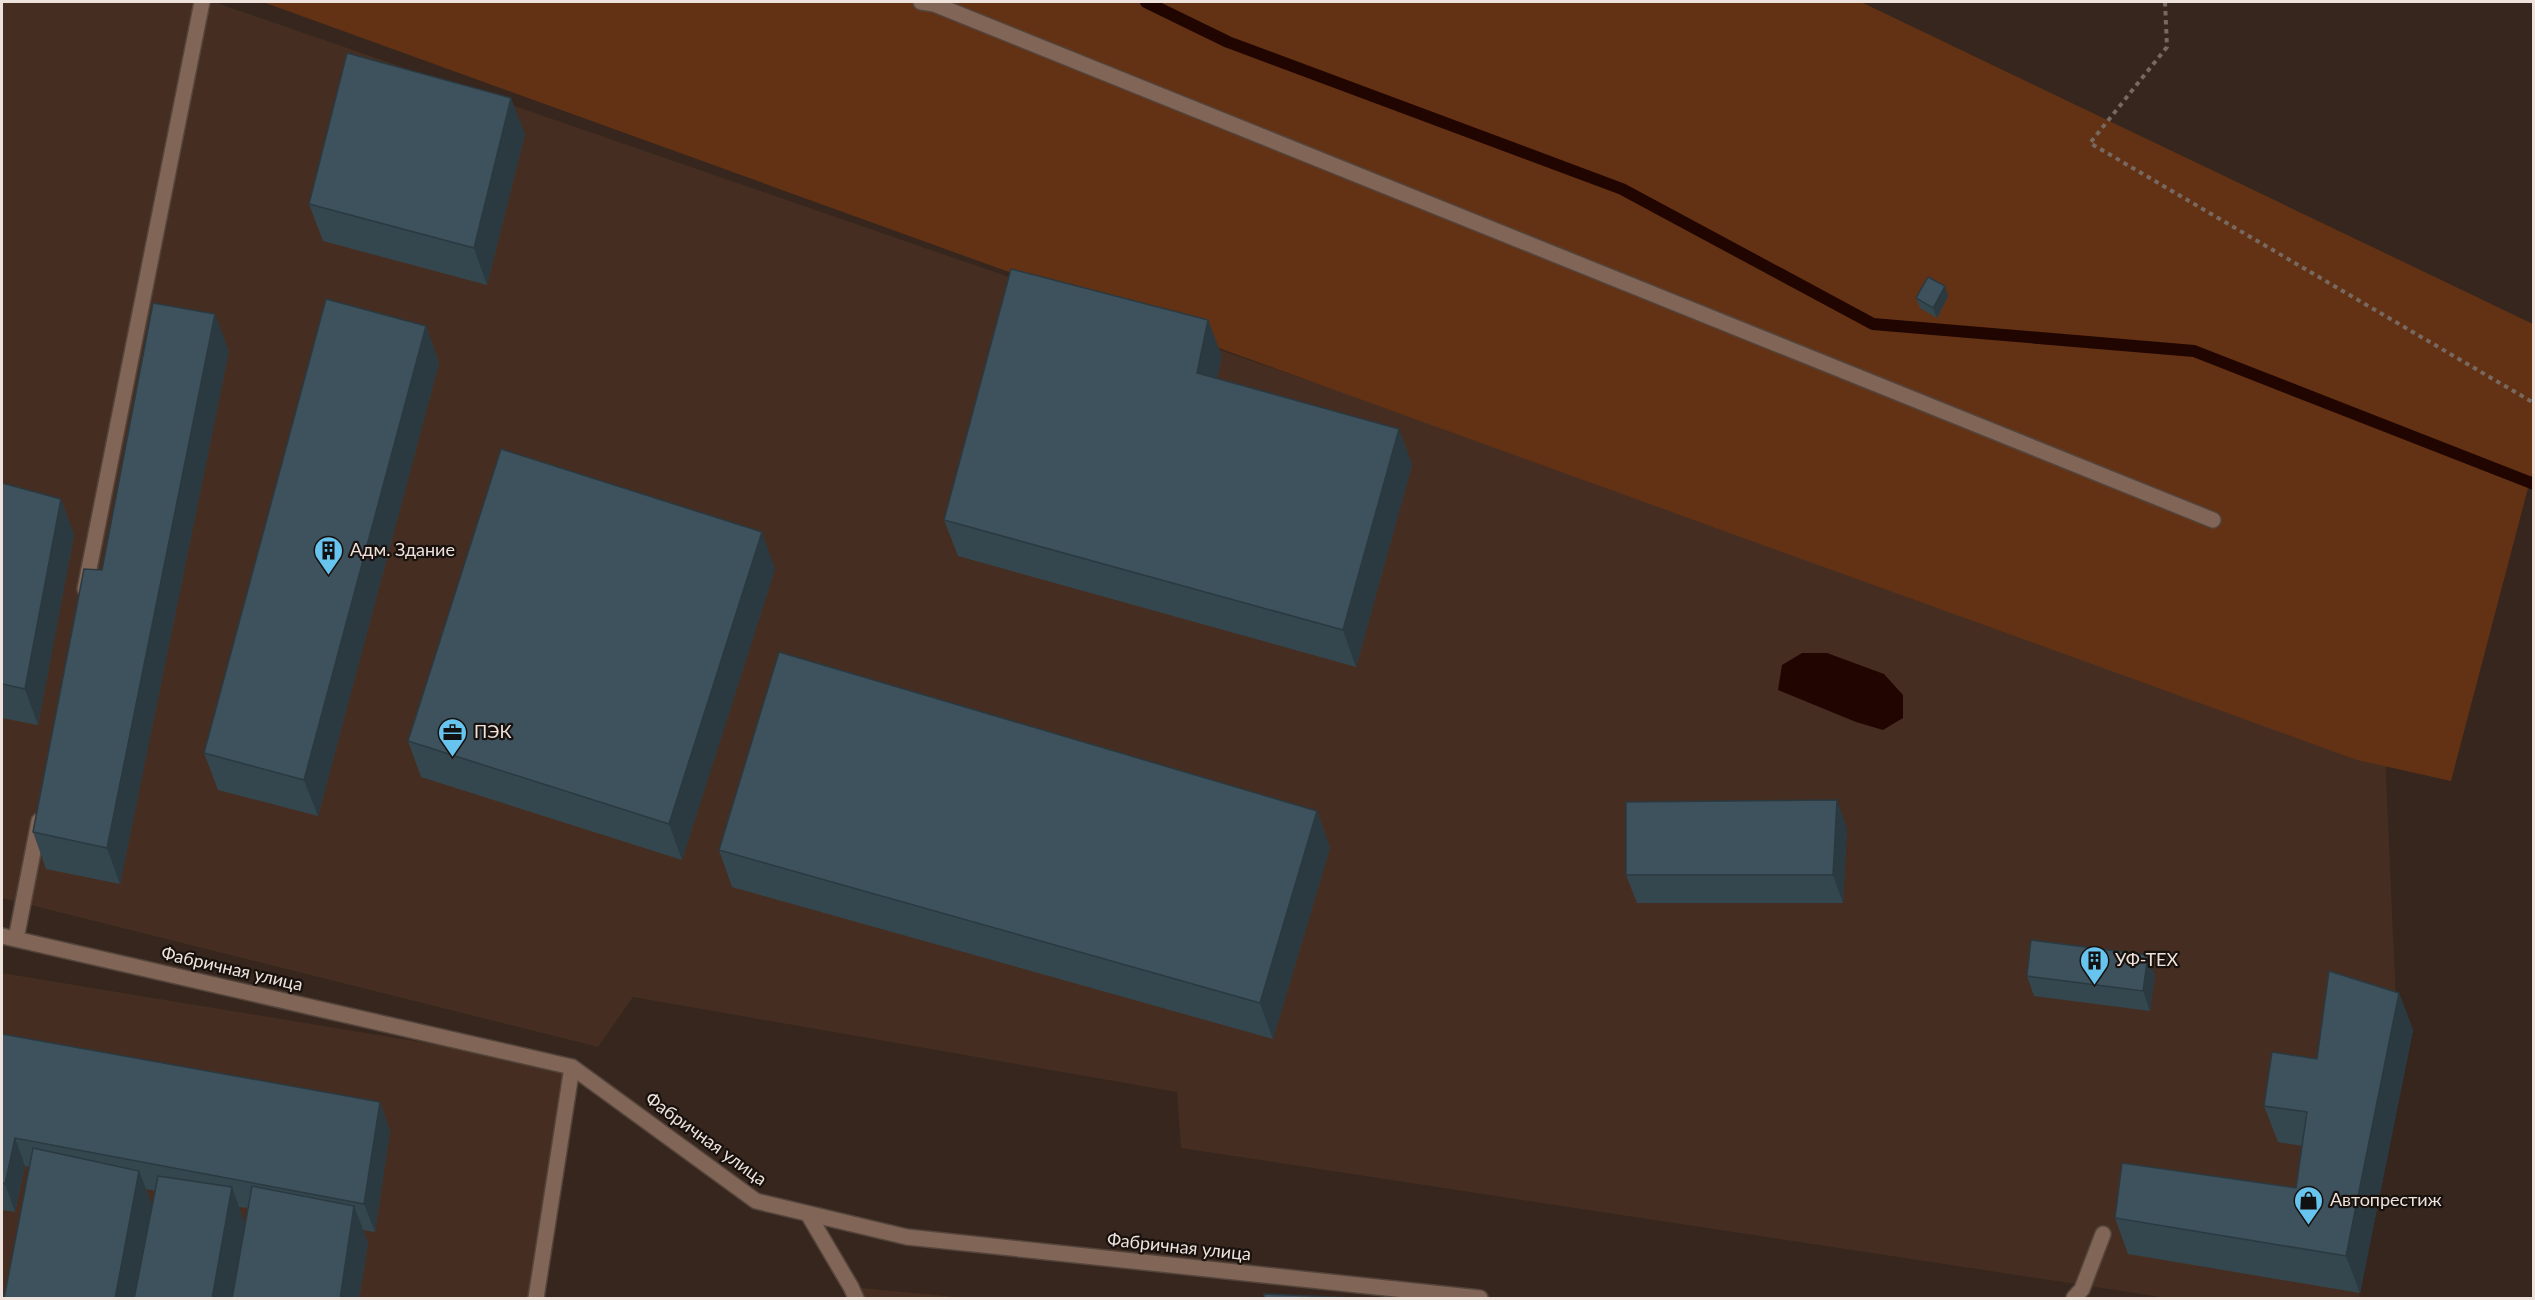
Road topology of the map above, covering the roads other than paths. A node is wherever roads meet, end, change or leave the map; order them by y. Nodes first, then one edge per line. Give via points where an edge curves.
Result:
1 (202, 2) edge
2 (921, 2) edge
3 (2213, 520) dead end
4 (83, 599) edge
5 (41, 810) edge
6 (9, 938) edge
7 (572, 1067) junction
8 (808, 1214) junction
9 (2103, 1234) dead end
10 (536, 1299) edge
11 (856, 1299) edge
12 (1480, 1299) edge
13 (2074, 1299) edge

1 - 4 lane
2 - 3 lane
5 - 6 lane
6 - 7 lane, Фабричная улица
7 - 8 lane, Фабричная улица via 756,1201
7 - 10 lane
8 - 11 lane
8 - 12 lane, Фабричная улица via 907,1237
9 - 13 lane via 2082,1289

